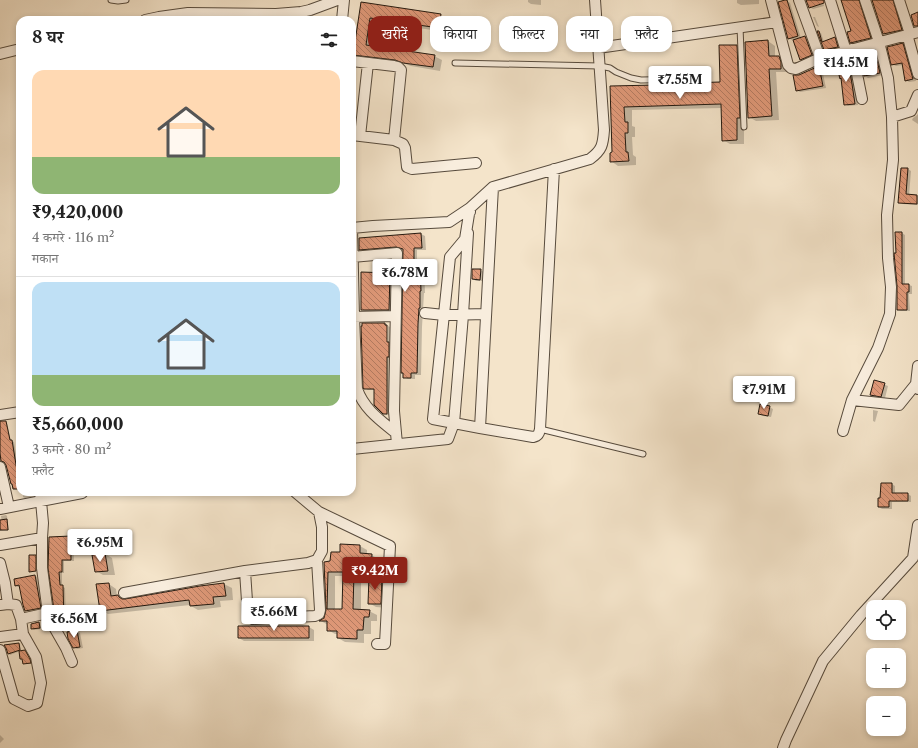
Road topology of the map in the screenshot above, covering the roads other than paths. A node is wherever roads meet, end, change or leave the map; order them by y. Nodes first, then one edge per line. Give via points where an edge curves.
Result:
1 (111, 0) edge
2 (126, 0) edge
3 (337, 0) edge
4 (344, 0) edge
5 (595, 0) edge
6 (771, 0) edge
7 (799, 0) edge
8 (830, 0) edge
9 (865, 0) edge
10 (899, 0) edge
11 (189, 16) edge
12 (301, 16) edge
13 (342, 16) edge
14 (596, 16) edge
15 (777, 22) junction
16 (740, 27) junction
17 (912, 33) edge
18 (879, 42) junction
19 (613, 46) edge
20 (16, 50) edge
21 (849, 50) junction
22 (598, 52) edge
23 (0, 54) edge
24 (820, 58) junction
25 (356, 62) edge
26 (368, 63) junction
27 (455, 63) dead end
28 (600, 66) junction
29 (918, 74) edge
30 (692, 79) dead end
31 (918, 95) edge
32 (862, 99) dead end
33 (892, 117) junction
34 (744, 127) dead end
35 (356, 136) edge
36 (394, 140) junction
37 (476, 162) dead end
38 (554, 169) junction
39 (493, 187) junction
40 (470, 208) junction
41 (356, 228) edge
42 (356, 257) edge
43 (425, 313) dead end
44 (486, 314) junction
45 (444, 315) junction
46 (463, 315) junction
47 (396, 316) junction
48 (356, 317) edge
49 (918, 366) edge
50 (917, 386) edge
51 (356, 389) edge
52 (852, 400) junction
53 (16, 413) edge
54 (0, 415) edge
55 (454, 423) junction
56 (480, 428) junction
57 (540, 429) junction
58 (843, 431) dead end
59 (396, 432) junction
60 (397, 444) junction
61 (356, 449) edge
62 (643, 454) dead end
63 (1, 474) edge
64 (40, 496) edge
65 (300, 496) edge
66 (4, 508) edge
67 (319, 512) junction
68 (918, 526) edge
69 (42, 538) junction
70 (0, 546) edge
71 (317, 560) junction
72 (0, 563) edge
73 (245, 571) junction
74 (1, 573) edge
75 (124, 593) dead end
76 (4, 604) edge
77 (48, 614) junction
78 (21, 619) junction
79 (23, 634) junction
80 (0, 637) edge
81 (377, 644) dead end
82 (0, 650) edge
83 (72, 662) dead end
84 (783, 748) edge

1 - 2 lane
3 - 12 street
4 - 13 street
5 - 14 street
6 - 15 street
7 - 24 street
8 - 21 street
9 - 18 street
10 - 17 street
11 - 12 street
15 - 16 street
15 - 24 street via 791,68 796,69
16 - 19 street
16 - 34 lane
17 - 18 street
17 - 29 street
18 - 21 street
18 - 33 street via 888,78
20 - 23 street
21 - 24 street
21 - 32 street
22 - 28 street
25 - 26 street
26 - 35 street
26 - 36 street via 394,66 401,70
27 - 28 lane
28 - 30 lane via 641,80
28 - 38 street via 603,143 598,153 590,159
31 - 33 street via 911,111
33 - 52 street via 893,160 887,215 890,314 878,348
35 - 36 street
36 - 37 street via 403,144 407,167 412,169
38 - 39 street
38 - 57 street
39 - 40 street
39 - 44 street
40 - 41 street via 449,222
40 - 45 street via 465,239 450,257
40 - 46 street
42 - 47 street via 397,253
43 - 45 street
44 - 46 street
44 - 56 street
45 - 46 street
45 - 55 street via 433,419
46 - 55 street
47 - 48 street
47 - 59 street
49 - 50 street
50 - 52 street via 899,405
51 - 59 street via 371,412
52 - 58 street
53 - 54 street
55 - 56 street
55 - 60 street via 448,439
56 - 57 street via 533,437 539,434
57 - 62 lane
59 - 60 street
60 - 61 street
63 - 66 street
64 - 66 street
64 - 69 street
65 - 67 street
67 - 71 street via 322,551
67 - 81 street via 390,546 385,644
68 - 84 street via 913,558 861,615 823,662
69 - 70 street
69 - 77 street via 42,568
71 - 73 street
71 - 73 street via 320,610 315,616 250,618
72 - 74 street
73 - 75 street
74 - 76 street
76 - 78 street via 16,605
77 - 78 street
77 - 83 street
78 - 79 street
79 - 80 street
79 - 82 street via 36,657 41,683 37,703 28,706 14,700

